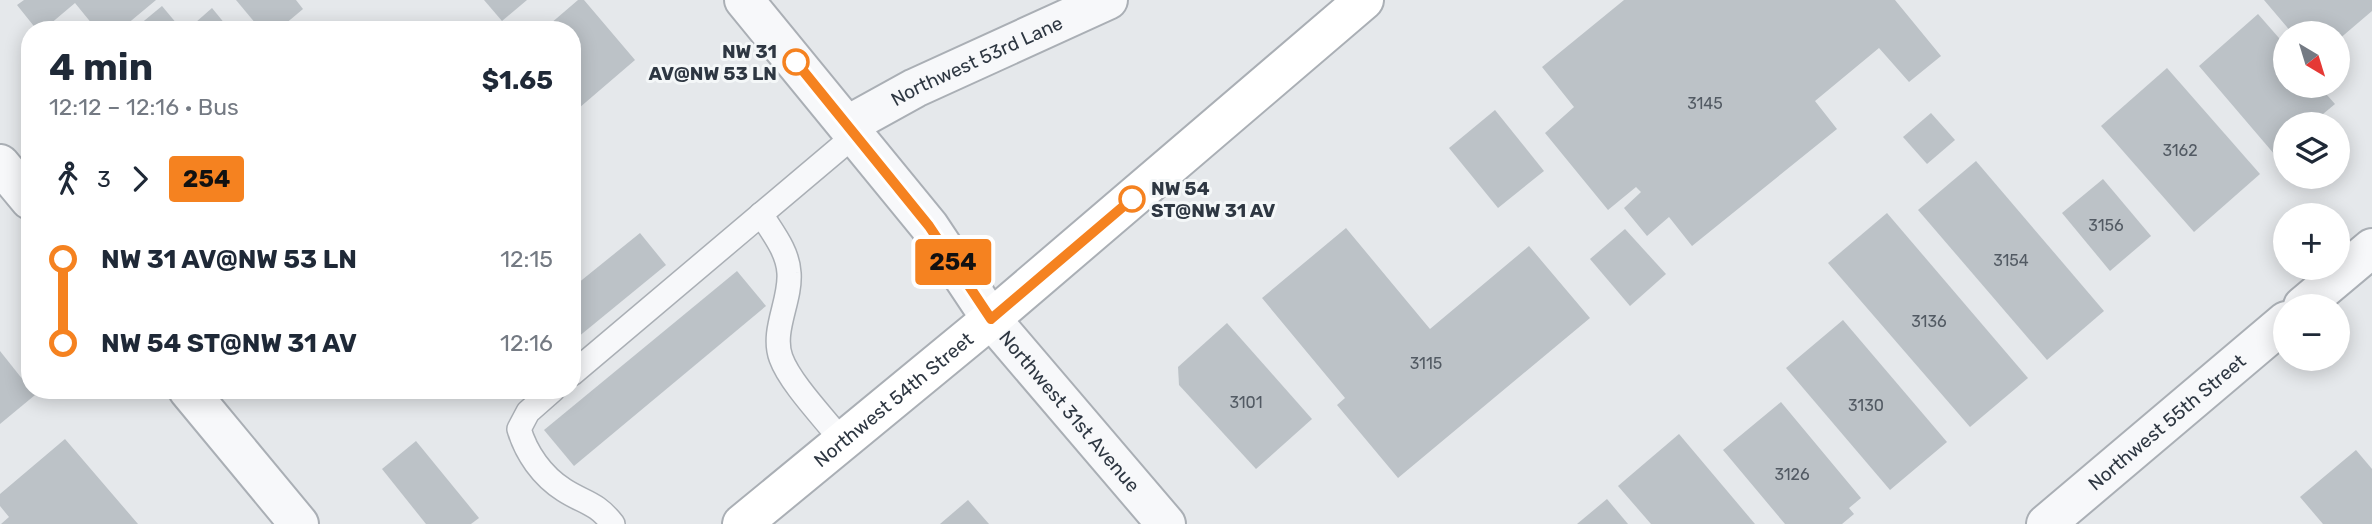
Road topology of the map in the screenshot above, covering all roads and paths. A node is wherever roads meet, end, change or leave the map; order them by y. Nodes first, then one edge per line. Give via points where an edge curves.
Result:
1 (744, 0) edge
2 (1108, 0) edge
3 (1364, 0) edge
4 (852, 130) junction
5 (0, 164) edge
6 (21, 189) edge
7 (761, 214) junction
8 (2372, 248) edge
9 (2318, 294) edge
10 (991, 319) junction
11 (2273, 332) edge
12 (581, 366) edge
13 (195, 399) edge
14 (543, 399) edge
15 (842, 441) junction
16 (299, 524) edge
17 (613, 524) edge
18 (742, 524) edge
19 (1166, 524) edge
20 (2046, 524) edge

1 - 4 street, Northwest 31st Avenue
2 - 4 street, Northwest 53rd Lane via 915,88
3 - 10 main road, Northwest 54th Street
4 - 7 lane
4 - 10 street, Northwest 31st Avenue via 929,226
5 - 6 street
7 - 12 lane
7 - 15 lane via 782,247 790,271 778,338 780,357
8 - 9 street
10 - 15 main road, Northwest 54th Street
10 - 19 street, Northwest 31st Avenue
11 - 20 street, Northwest 55th Street
13 - 16 street
14 - 17 lane via 528,412 519,429 524,447 548,477 587,500
15 - 18 main road, Northwest 54th Street

